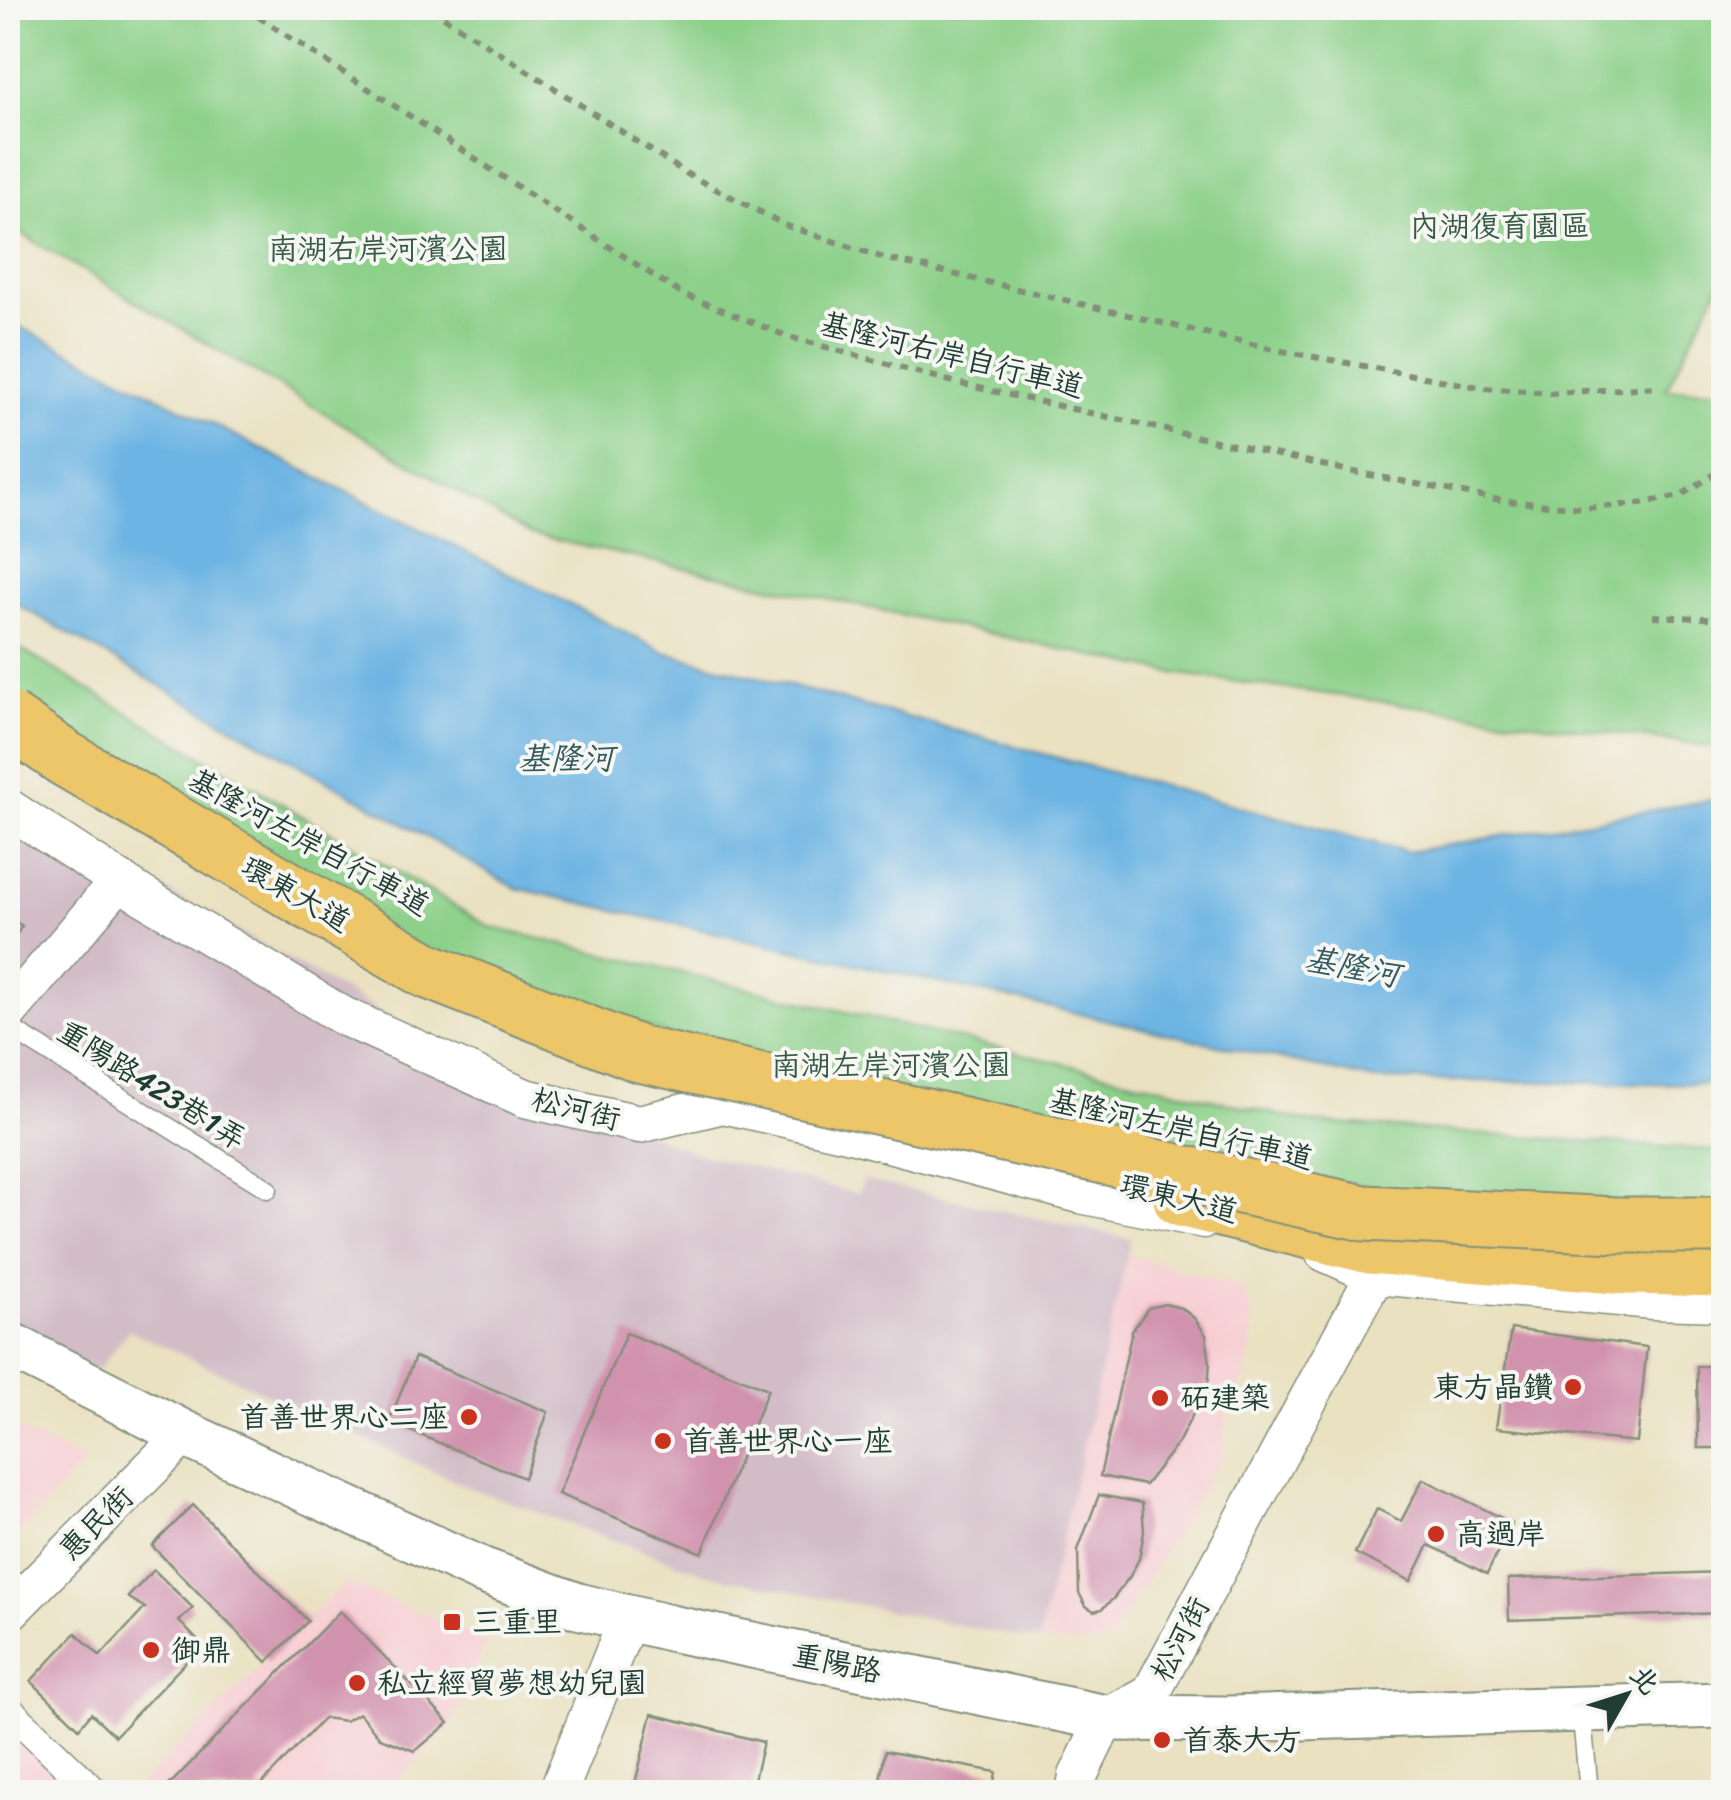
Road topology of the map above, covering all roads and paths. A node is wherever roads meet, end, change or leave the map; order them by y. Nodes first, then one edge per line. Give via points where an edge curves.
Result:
1 (245, 8) edge
2 (430, 8) edge
3 (1656, 387) dead end
4 (1724, 468) edge
5 (1652, 616) dead end
6 (1724, 619) edge
7 (8, 720) edge
8 (8, 808) edge
9 (120, 880) junction
10 (8, 1012) edge
11 (8, 1027) edge
12 (268, 1189) dead end
13 (1724, 1225) edge
14 (1724, 1268) edge
15 (1375, 1276) junction
16 (1724, 1302) edge
17 (8, 1344) edge
18 (184, 1434) junction
19 (8, 1613) edge
20 (628, 1619) junction
21 (1724, 1705) edge
22 (1581, 1708) junction
23 (8, 1710) edge
24 (1106, 1718) junction
25 (8, 1792) edge
26 (17, 1792) edge
27 (95, 1792) edge
28 (558, 1792) edge
29 (1075, 1792) edge
30 (1589, 1792) edge

1 - 4 path, 基隆河右岸自行車道 via 680,293 789,337 962,384 1505,501 1583,508 1639,504 1680,496
2 - 3 path via 689,175 787,226 884,258 1282,351 1484,388
5 - 6 path
7 - 13 highway, 環東大道, bridge via 426,970 639,1054 1364,1213
7 - 14 highway, 環東大道, bridge via 325,923 458,987 676,1066 1370,1246
8 - 9 street, 松河街
9 - 10 street
9 - 15 street, 松河街 via 342,1016 524,1098 639,1124 723,1104 1080,1194 1220,1222 1324,1252
11 - 12 lane, 重陽路423巷1弄
15 - 16 street, 松河街
15 - 24 street, 松河街 via 1151,1693
17 - 18 street, 重陽路
18 - 19 street, 惠民街
18 - 20 street, 重陽路 via 481,1570
20 - 24 street, 重陽路
20 - 28 street
21 - 22 street, 重陽路
22 - 24 street, 重陽路
22 - 30 lane
23 - 27 street
24 - 29 street
25 - 26 path

